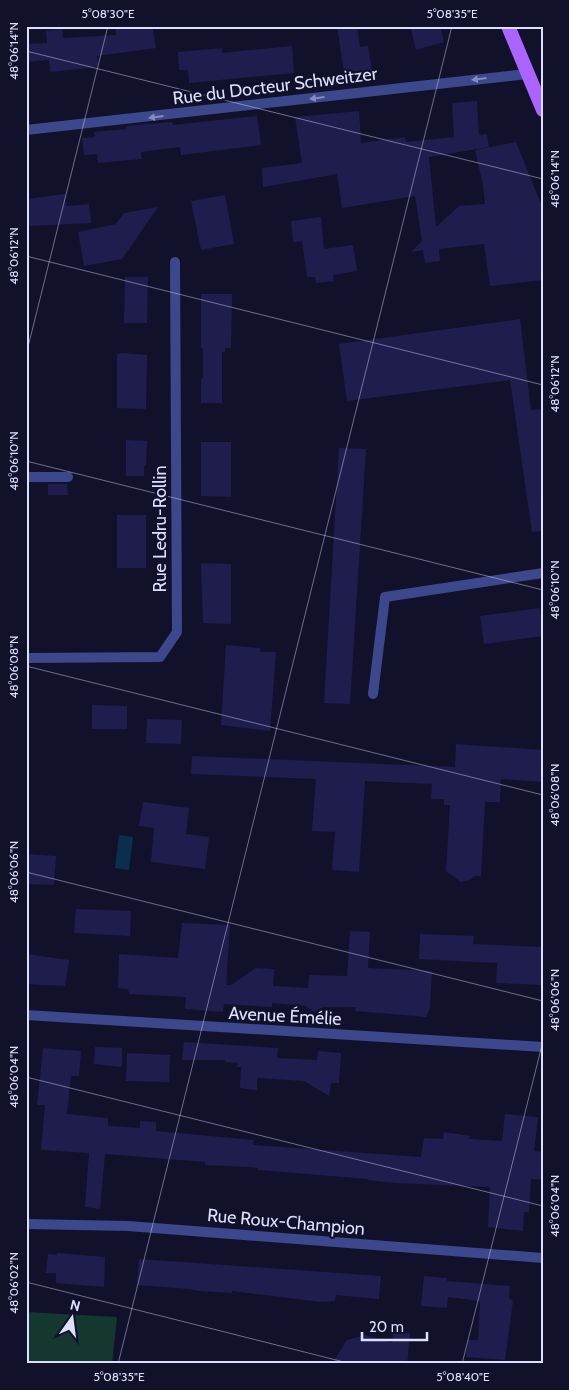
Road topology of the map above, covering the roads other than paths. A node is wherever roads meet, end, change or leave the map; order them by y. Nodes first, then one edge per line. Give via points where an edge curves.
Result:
1 (508, 26) edge
2 (527, 74) junction
3 (543, 110) edge
4 (26, 130) edge
5 (175, 262) dead end
6 (26, 476) edge
7 (68, 477) dead end
8 (543, 573) edge
9 (26, 658) edge
10 (373, 694) dead end
11 (26, 1015) edge
12 (543, 1047) edge
13 (26, 1224) edge
14 (543, 1258) edge

1 - 2 main road
2 - 3 main road
2 -> 4 street, Rue du Docteur Schweitzer
5 - 9 street, Rue Ledru-Rollin via 177,632 160,657
6 - 7 street
8 - 10 street via 385,597
11 - 12 street, Avenue Émélie
13 - 14 street, Rue Roux-Champion via 128,1226

